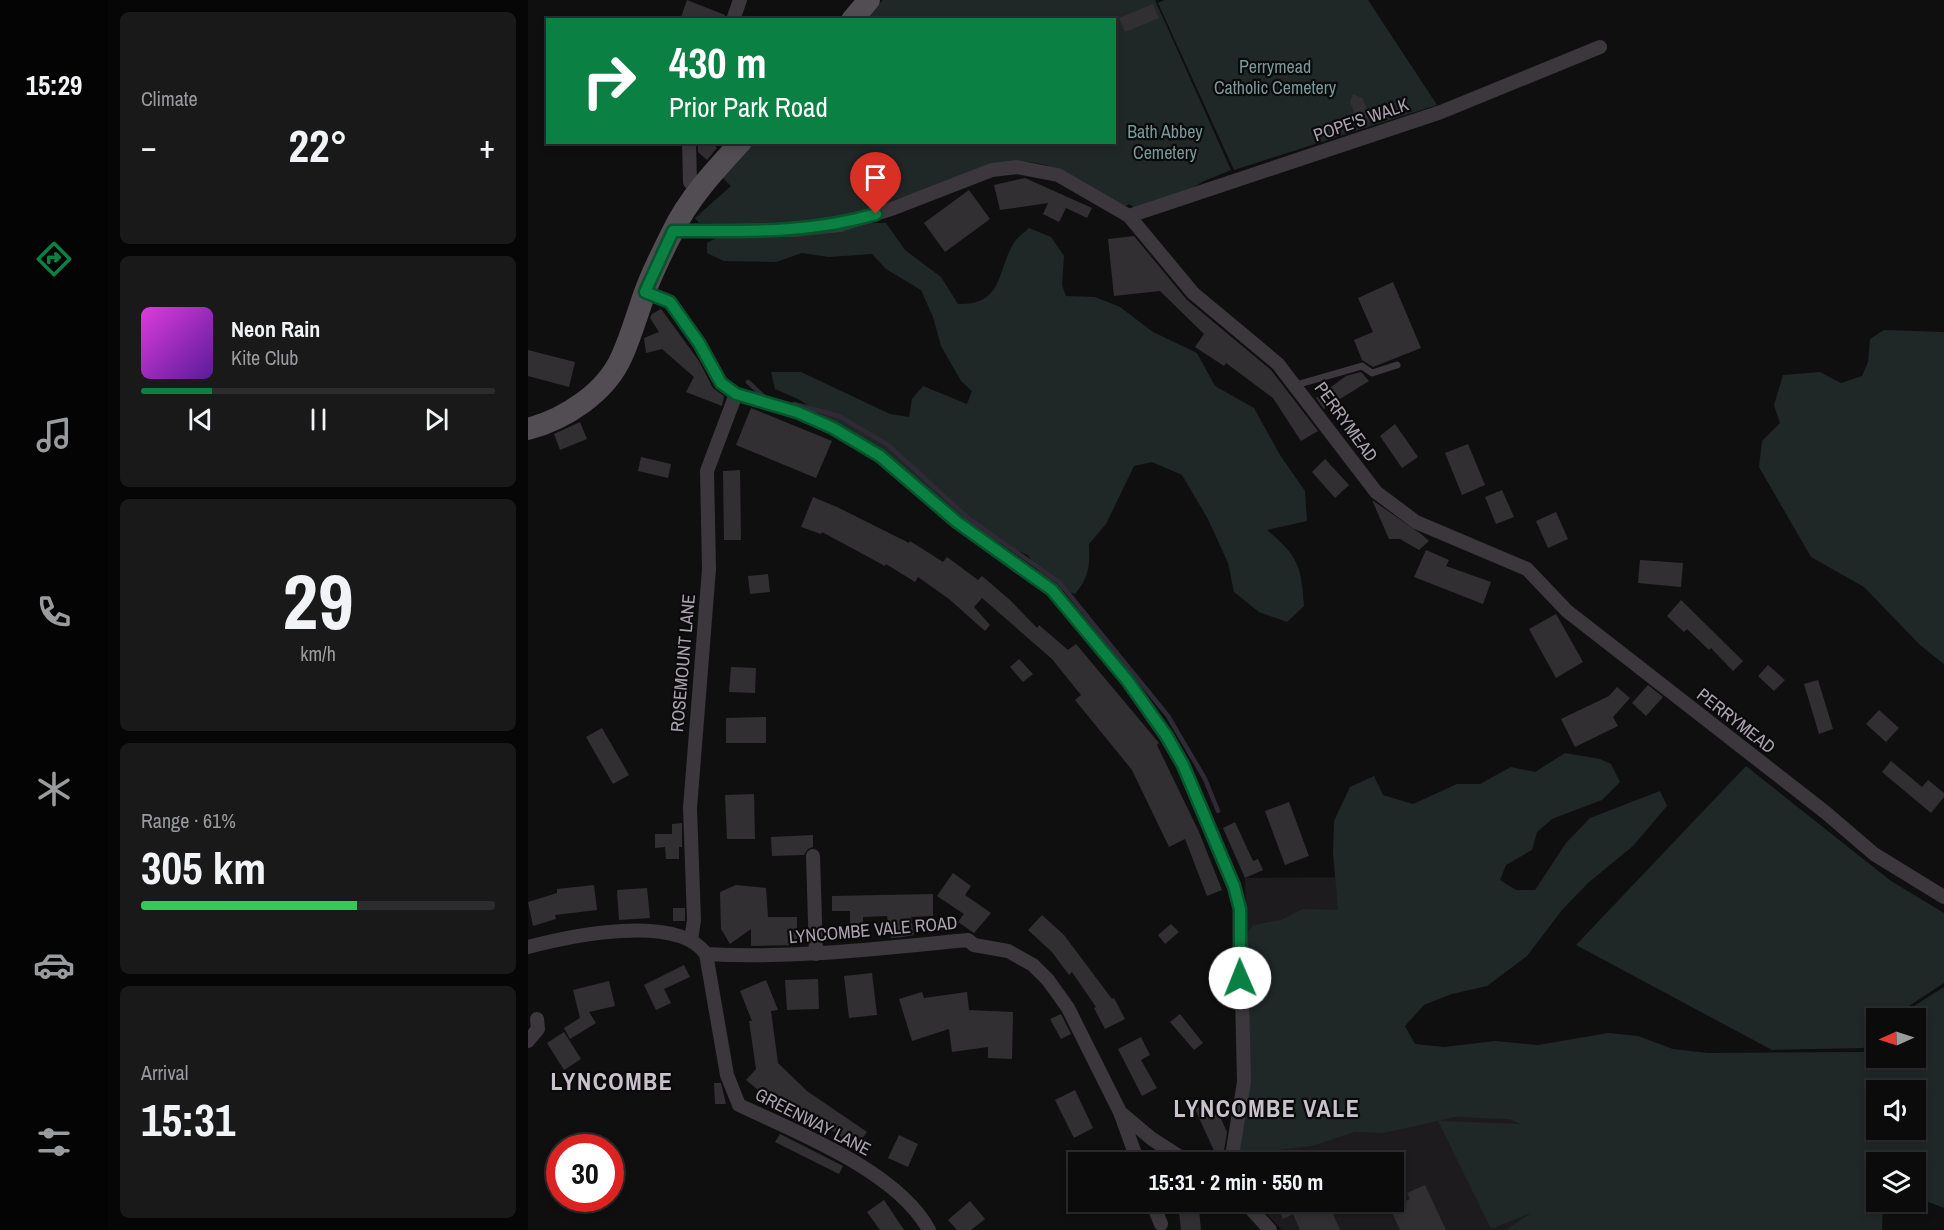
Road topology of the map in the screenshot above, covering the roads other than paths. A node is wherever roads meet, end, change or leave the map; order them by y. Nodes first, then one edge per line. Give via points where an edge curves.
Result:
1 (740, 0) edge
2 (869, 0) edge
3 (734, 18) edge
4 (854, 18) edge
5 (1600, 47) dead end
6 (689, 144) edge
7 (739, 144) edge
8 (698, 191) junction
9 (1129, 216) junction
10 (673, 231) junction
11 (645, 292) junction
12 (1397, 365) dead end
13 (1296, 385) junction
14 (736, 394) junction
15 (528, 429) edge
16 (813, 855) dead end
17 (1944, 897) edge
18 (691, 940) junction
19 (528, 947) edge
20 (706, 954) junction
21 (816, 954) junction
22 (537, 1019) dead end
23 (528, 1041) edge
24 (1120, 1112) junction
25 (1134, 1152) edge
26 (1172, 1152) edge
27 (1233, 1152) edge
28 (1156, 1212) edge
29 (1254, 1212) edge
30 (1161, 1227) edge
31 (929, 1230) edge
32 (1270, 1230) edge

1 - 3 street
2 - 4 main road
5 - 9 street, POPE'S WALK via 1441,112
6 - 8 street via 690,182
7 - 8 main road
8 - 10 main road
9 - 10 street, PERRYMEAD via 1058,176 1017,167 992,170 840,225 794,230
9 - 13 street, PERRYMEAD via 1193,293 1278,364
10 - 11 main road
11 - 14 street via 670,302 721,383
11 - 15 main road via 622,358 609,377 566,414
12 - 13 lane via 1372,373 1362,366 1351,367
13 - 17 street, PERRYMEAD via 1376,492 1416,522 1527,569 1567,611 1874,854
14 - 18 street, ROSEMOUNT LANE via 707,471 710,569 691,787
14 - 27 street via 797,412 880,456 957,522 1030,572 1052,590 1127,680 1166,735 1183,765 1240,909 1244,1082
16 - 21 street
18 - 19 street via 671,934 604,931
18 - 20 street
20 - 21 street, LYNCOMBE VALE ROAD
20 - 31 street, GREENWAY LANE via 727,1076 739,1105 880,1178 897,1191
21 - 24 street, LYNCOMBE VALE ROAD via 968,940 974,945 1008,951 1033,965 1068,1008
22 - 23 street via 538,1029
24 - 25 street
24 - 26 street, LYNCOMBE VALE ROAD
28 - 30 street
29 - 32 street

